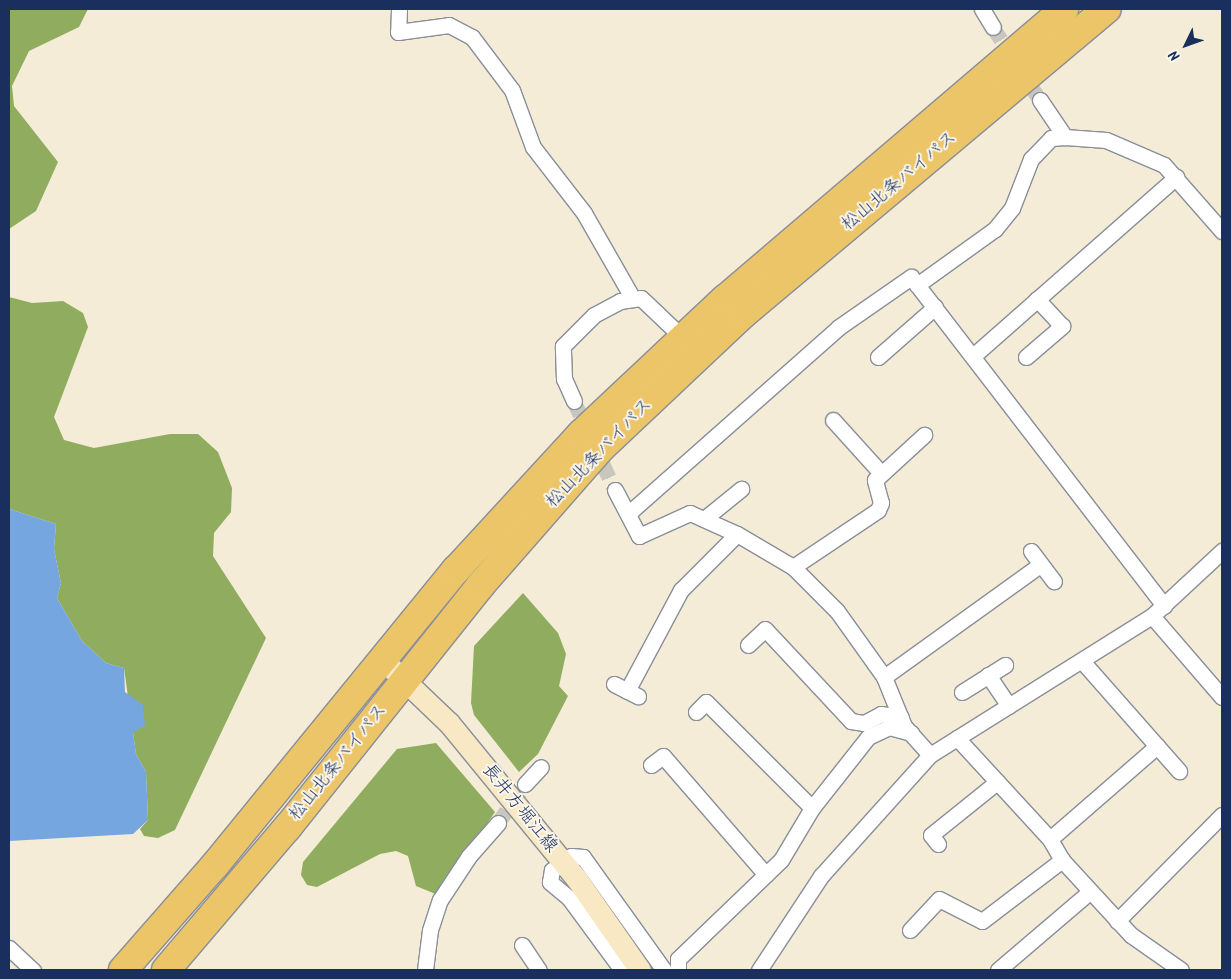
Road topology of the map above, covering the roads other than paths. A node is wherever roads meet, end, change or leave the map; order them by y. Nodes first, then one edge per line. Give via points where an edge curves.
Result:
1 (399, 9) edge
2 (982, 9) edge
3 (1064, 9) edge
4 (1106, 9) edge
5 (993, 27) tunnel mouth
6 (1040, 100) tunnel mouth
7 (1065, 137) junction
8 (1176, 177) junction
9 (1222, 231) edge
10 (917, 285) junction
11 (632, 297) junction
12 (1037, 299) junction
13 (935, 307) junction
14 (683, 338) junction
15 (878, 356) dead end
16 (973, 356) junction
17 (1026, 357) dead end
18 (574, 401) tunnel mouth
19 (833, 420) dead end
20 (924, 435) dead end
21 (880, 472) junction
22 (741, 489) dead end
23 (615, 490) tunnel mouth
24 (630, 512) junction
25 (704, 519) junction
26 (737, 534) junction
27 (1031, 552) dead end
28 (1221, 556) edge
29 (1041, 564) junction
30 (794, 567) junction
31 (1054, 581) dead end
32 (1164, 606) junction
33 (1152, 616) junction
34 (748, 645) dead end
35 (384, 660) junction
36 (1082, 661) junction
37 (1004, 665) dead end
38 (988, 675) junction
39 (884, 677) junction
40 (406, 680) junction
41 (626, 690) dead end
42 (962, 692) dead end
43 (1222, 697) edge
44 (1009, 706) junction
45 (696, 712) dead end
46 (900, 717) junction
47 (911, 733) junction
48 (957, 738) junction
49 (1157, 746) junction
50 (930, 755) junction
51 (651, 765) dead end
52 (541, 767) dead end
53 (1179, 771) dead end
54 (997, 782) junction
55 (525, 784) tunnel mouth
56 (812, 808) junction
57 (1222, 815) edge
58 (498, 823) tunnel mouth
59 (1050, 839) junction
60 (938, 844) dead end
61 (1062, 860) junction
62 (562, 861) junction
63 (766, 875) junction
64 (1088, 893) junction
65 (1117, 922) junction
66 (910, 930) dead end
67 (522, 945) dead end
68 (9, 948) edge
69 (33, 970) edge
70 (123, 970) edge
71 (166, 970) edge
72 (425, 970) edge
73 (539, 970) edge
74 (622, 970) edge
75 (640, 970) edge
76 (664, 970) edge
77 (678, 970) edge
78 (759, 970) edge
79 (998, 970) edge
80 (1181, 970) edge

1 - 11 street via 398,32 449,25 472,37 512,90 533,147 584,213
2 - 5 street
3 - 14 highway, 松山北条バイパス
4 - 40 highway, 松山北条バイパス via 742,315 601,448 480,586
6 - 7 street
7 - 8 street via 1106,140 1136,149
7 - 10 street via 1047,141 1031,159 1012,208 995,230
8 - 9 street
8 - 12 street
10 - 13 street
10 - 24 street via 911,277 839,327
11 - 14 street via 650,304
11 - 18 street via 594,315 563,346 564,379
12 - 16 street
12 - 17 street via 1062,326
13 - 15 street
13 - 16 street
14 - 35 highway, 松山北条バイパス via 581,434 456,570
16 - 32 street
19 - 21 street
20 - 21 street
21 - 30 street via 875,480 881,503 878,510
22 - 25 street
23 - 24 street
24 - 25 street via 639,536 690,514
25 - 26 street
26 - 30 street
26 - 41 street via 681,590
27 - 29 street
28 - 32 street
29 - 31 street
29 - 39 street
30 - 39 street via 837,611
32 - 33 street
33 - 36 street
33 - 43 street
34 - 46 street via 765,629 851,720 864,723 881,714
35 - 40 main road, 長井方堀江線
35 - 70 highway, 松山北条バイパス
36 - 44 street
36 - 49 street
37 - 38 street
38 - 42 street
38 - 44 street
39 - 46 street
40 - 62 main road, 長井方堀江線 via 449,723
40 - 71 highway, 松山北条バイパス
44 - 48 street
45 - 56 street via 706,702
46 - 47 street
47 - 50 street
47 - 56 street via 889,727 868,737
48 - 50 street
48 - 54 street
49 - 53 street
49 - 59 street
50 - 78 street via 821,876
51 - 63 street via 663,756
52 - 55 street
54 - 59 street
54 - 60 street via 931,835
56 - 63 street via 781,860
57 - 65 street
58 - 72 street via 469,856 440,900 430,930
59 - 61 street
61 - 64 street
61 - 66 street via 982,921 939,899
62 - 74 street via 552,870 550,882 569,898
62 - 75 main road, 長井方堀江線
62 - 76 street via 576,854 583,857
63 - 77 street via 678,959
64 - 65 street
64 - 79 street
65 - 80 street
67 - 73 street
68 - 69 street

